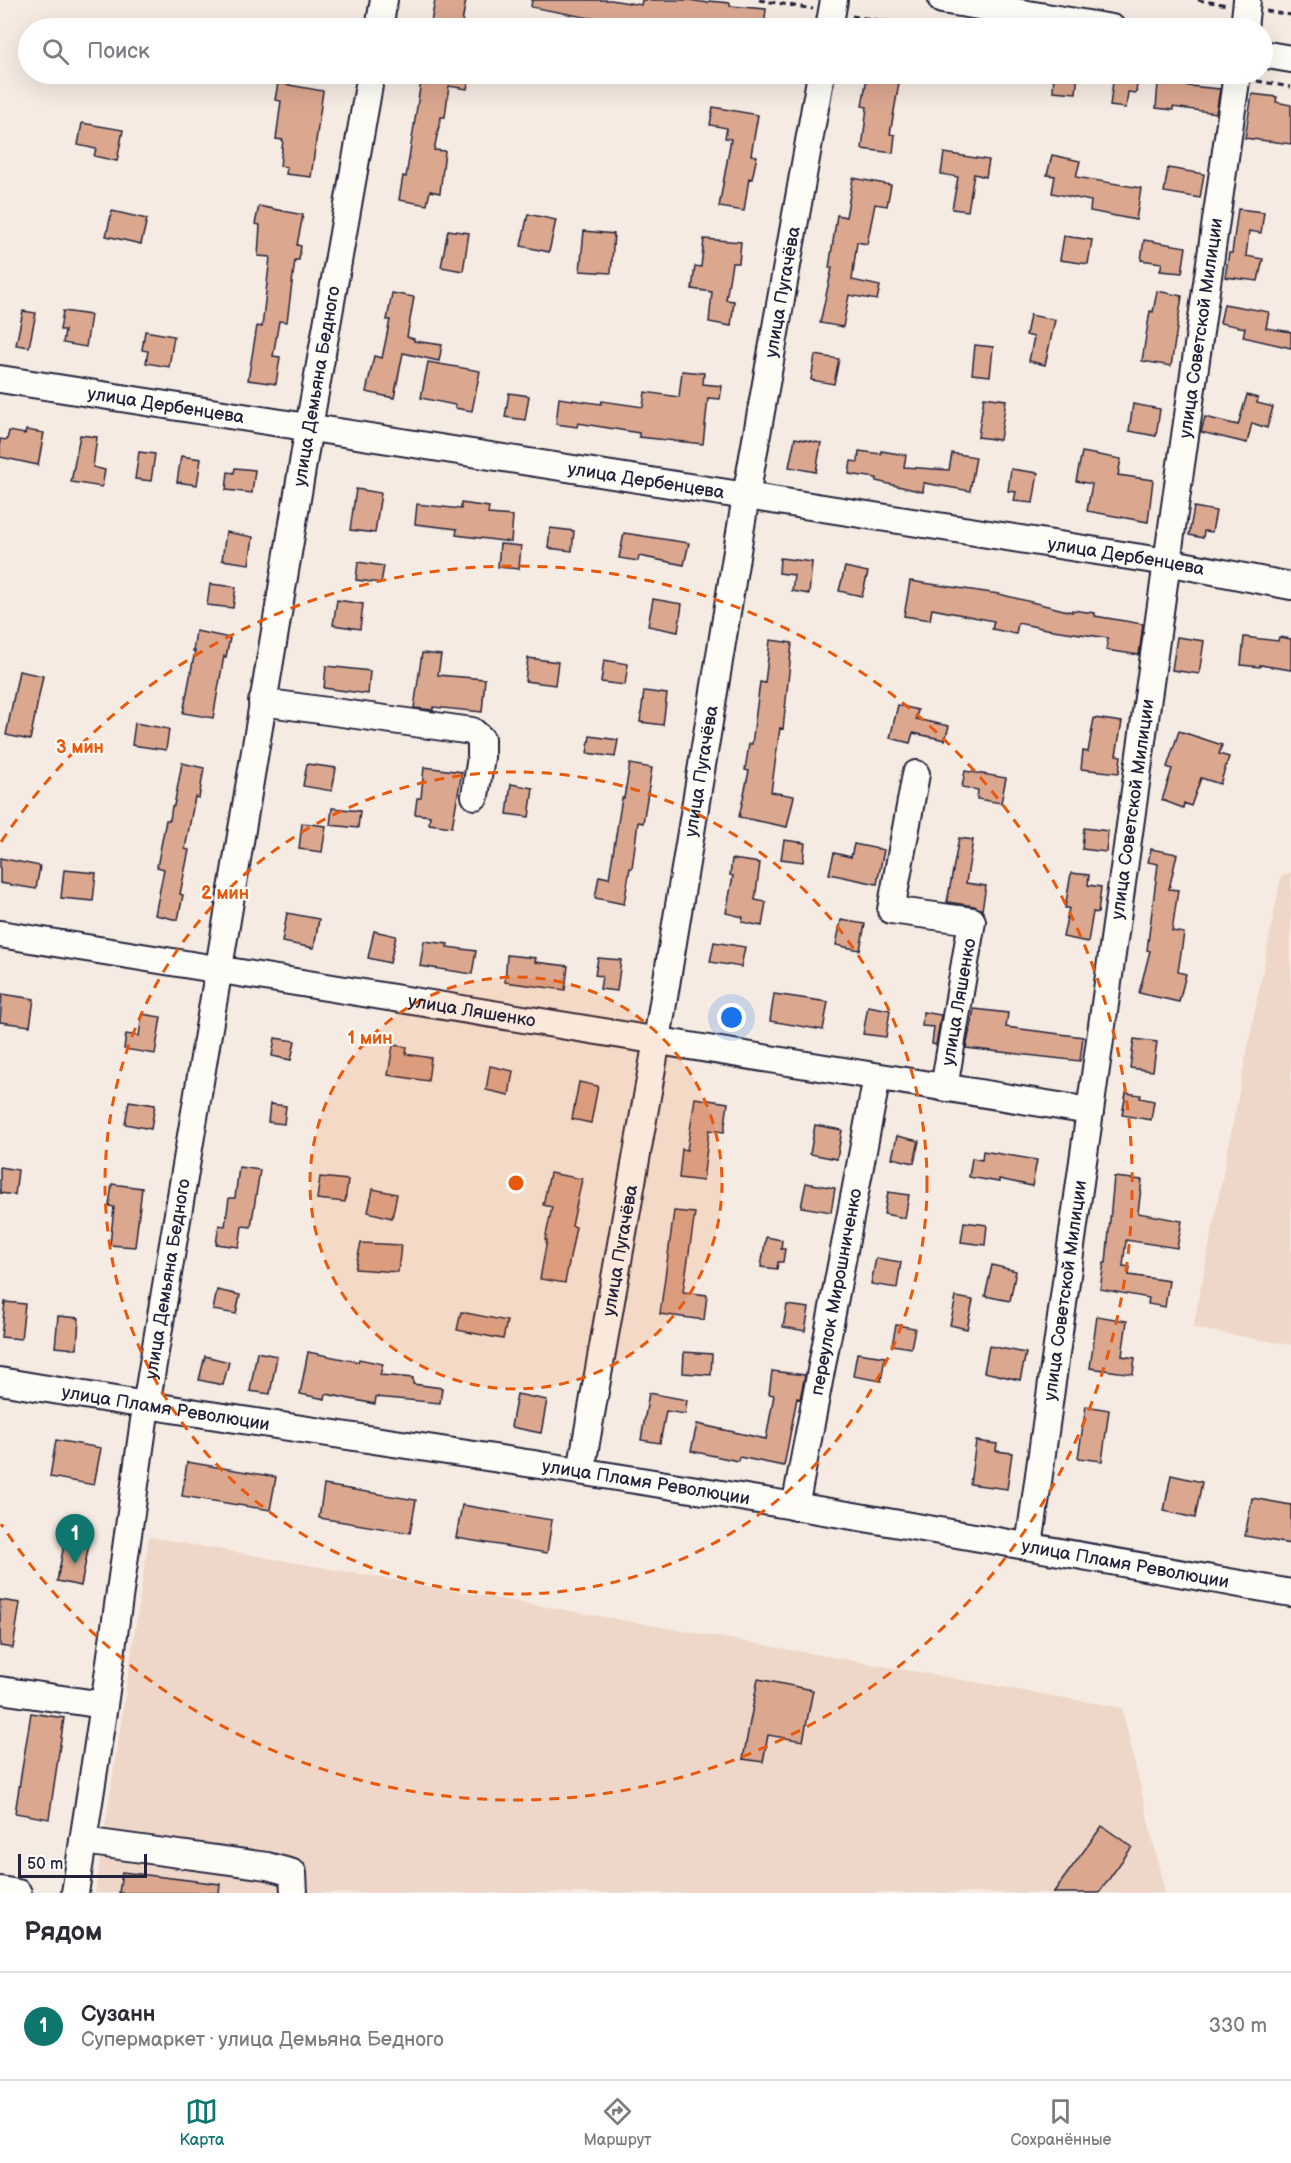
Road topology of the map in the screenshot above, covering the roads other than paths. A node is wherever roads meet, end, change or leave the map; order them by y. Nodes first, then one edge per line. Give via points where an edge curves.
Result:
1 (384, 0) edge
2 (834, 0) edge
3 (942, 0) edge
4 (1247, 0) edge
5 (969, 2) edge
6 (381, 18) edge
7 (831, 18) edge
8 (1057, 18) edge
9 (1245, 18) edge
10 (1273, 56) edge
11 (1291, 59) edge
12 (369, 84) edge
13 (819, 84) edge
14 (1236, 84) edge
15 (0, 379) edge
16 (309, 427) junction
17 (746, 496) junction
18 (1167, 562) junction
19 (1291, 586) edge
20 (262, 702) junction
21 (916, 774) dead end
22 (475, 796) dead end
23 (0, 934) edge
24 (218, 970) junction
25 (657, 1040) junction
26 (877, 1077) junction
27 (944, 1088) junction
28 (1090, 1112) junction
29 (0, 1381) edge
30 (146, 1406) junction
31 (581, 1471) junction
32 (795, 1507) junction
33 (1029, 1546) junction
34 (1291, 1593) edge
35 (0, 1690) edge
36 (104, 1705) junction
37 (83, 1841) junction
38 (0, 1890) edge
39 (18, 1893) edge
40 (75, 1893) edge
41 (294, 1893) edge

1 - 6 street
2 - 7 street
3 - 5 street
4 - 9 street
5 - 8 street
10 - 11 street
12 - 16 street, улица Демьяна Бедного
13 - 17 street, улица Пугачёва
14 - 18 street, улица Советской Милиции
15 - 16 street, улица Дербенцева
16 - 17 street, улица Дербенцева
16 - 20 street, улица Демьяна Бедного
17 - 18 street, улица Дербенцева
17 - 25 street, улица Пугачёва
18 - 19 street, улица Дербенцева
18 - 28 street, улица Советской Милиции
20 - 22 street via 472,731 481,739 482,757
20 - 24 street, улица Демьяна Бедного
21 - 27 street, улица Ляшенко via 891,910 972,921
23 - 24 street, улица Ляшенко
24 - 25 street, улица Ляшенко
24 - 30 street, улица Демьяна Бедного
25 - 26 street, улица Ляшенко
25 - 31 street, улица Пугачёва
26 - 27 street, улица Ляшенко
26 - 32 street, переулок Мирошниченко
27 - 28 street, улица Ляшенко
28 - 33 street, улица Советской Милиции
29 - 30 street, улица Пламя Революции
30 - 31 street, улица Пламя Революции
30 - 36 street, улица Демьяна Бедного
31 - 32 street, улица Пламя Революции
32 - 33 street, улица Пламя Революции
33 - 34 street, улица Пламя Революции
35 - 36 street
36 - 37 street, улица Демьяна Бедного
37 - 40 street, улица Демьяна Бедного
37 - 41 street via 275,1868 293,1873
38 - 39 street

